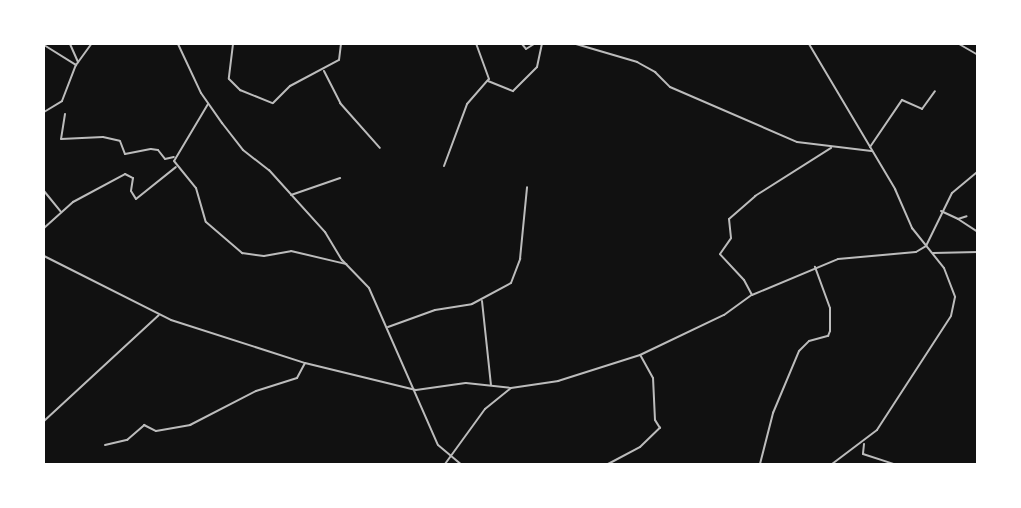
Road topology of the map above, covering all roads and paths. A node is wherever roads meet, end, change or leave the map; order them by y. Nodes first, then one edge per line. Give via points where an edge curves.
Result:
1 (70, 44) edge
2 (91, 44) edge
3 (176, 44) edge
4 (233, 44) edge
5 (341, 44) edge
6 (476, 44) edge
7 (522, 44) edge
8 (534, 44) edge
9 (542, 44) edge
10 (576, 44) edge
11 (809, 44) edge
12 (959, 44) edge
13 (44, 45) edge
14 (978, 55) edge
15 (78, 62) junction
16 (76, 65) junction
17 (324, 70) junction
18 (488, 81) junction
19 (935, 91) dead end
20 (208, 104) junction
21 (44, 112) edge
22 (65, 114) dead end
23 (870, 147) junction
24 (380, 148) dead end
25 (831, 148) junction
26 (872, 152) junction
27 (174, 157) junction
28 (444, 166) dead end
29 (176, 167) junction
30 (978, 171) edge
31 (340, 178) dead end
32 (527, 187) dead end
33 (44, 191) edge
34 (291, 195) junction
35 (941, 211) junction
36 (62, 212) junction
37 (967, 216) dead end
38 (958, 219) junction
39 (44, 228) edge
40 (978, 232) edge
41 (926, 246) junction
42 (978, 252) edge
43 (933, 253) junction
44 (44, 256) edge
45 (346, 264) junction
46 (815, 267) junction
47 (752, 295) junction
48 (482, 300) junction
49 (159, 315) junction
50 (388, 327) junction
51 (640, 355) junction
52 (305, 363) junction
53 (491, 385) junction
54 (511, 388) junction
55 (416, 390) junction
56 (44, 421) edge
57 (864, 443) junction
58 (105, 445) dead end
59 (451, 456) junction
60 (445, 465) edge
61 (461, 465) edge
62 (608, 465) edge
63 (760, 465) edge
64 (832, 465) edge
65 (893, 465) edge

1 - 15 street
2 - 15 street
3 - 20 street
4 - 17 street via 229,79 240,90 273,103 290,86
5 - 17 street via 339,60
6 - 18 street
7 - 8 street via 526,49
9 - 18 street via 537,67 513,92
10 - 25 street via 637,62 656,72 670,87 797,142
11 - 23 street
12 - 14 street
13 - 16 street
15 - 16 street
16 - 21 street via 62,101
17 - 24 street via 340,103
18 - 28 street via 467,104
19 - 23 street via 922,109 902,100
20 - 27 street
20 - 34 street via 243,150
22 - 27 street via 61,139 103,137 120,141 125,154 151,149 158,150 165,159
23 - 26 street
25 - 26 street
25 - 47 street via 755,196 729,219 731,238 720,254
26 - 41 street via 912,228
27 - 29 street
29 - 36 street via 136,199 131,191 133,178 125,174
29 - 45 street via 196,188 206,222 237,251 264,256 284,251 306,253
30 - 35 street via 952,194
31 - 34 street
32 - 48 street via 515,275 511,283
33 - 36 street
34 - 45 street via 325,232
35 - 38 street
35 - 41 street
36 - 39 street
37 - 38 street
38 - 40 street
41 - 43 street
41 - 46 street via 902,255 847,258
42 - 43 street
43 - 57 street via 952,285 955,308 877,430
44 - 49 street
45 - 50 street via 369,288
46 - 47 street
46 - 63 street via 830,308 830,331 799,351 773,413
47 - 51 street via 724,315
48 - 50 street via 435,310
48 - 53 street
49 - 52 street
49 - 56 street
50 - 55 street
51 - 54 street via 558,381
51 - 62 street via 654,378 655,420 660,428 640,447
52 - 55 street
52 - 58 street via 297,378 256,390 190,424 156,431 144,425 127,440
53 - 54 street
53 - 55 street
54 - 59 street via 485,409
55 - 59 street via 438,445
57 - 64 street
57 - 65 street via 863,454
59 - 60 street
59 - 61 street

